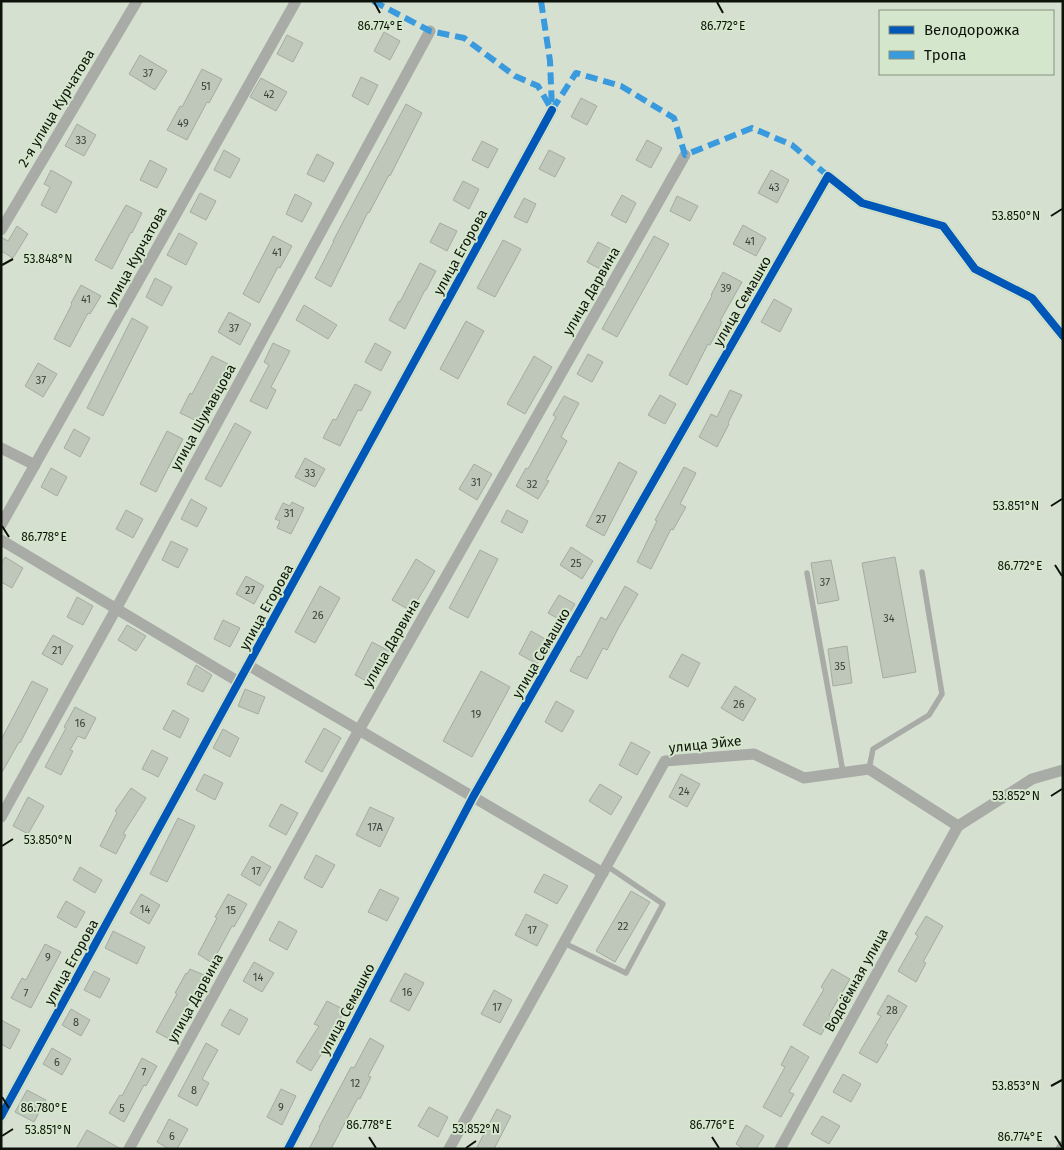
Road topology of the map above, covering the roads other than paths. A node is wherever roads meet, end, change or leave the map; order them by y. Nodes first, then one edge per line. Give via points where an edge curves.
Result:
1 (137, 1) edge
2 (296, 1) edge
3 (430, 31) dead end
4 (552, 110) dead end
5 (685, 155) dead end
6 (1, 230) edge
7 (1063, 336) edge
8 (1, 448) edge
9 (35, 465) junction
10 (1, 525) edge
11 (1, 540) edge
12 (922, 572) dead end
13 (807, 573) dead end
14 (116, 609) junction
15 (248, 665) junction
16 (239, 682) junction
17 (359, 730) junction
18 (869, 769) junction
19 (1063, 770) edge
20 (843, 772) junction
21 (474, 797) junction
22 (1, 817) edge
23 (958, 826) junction
24 (605, 869) junction
25 (564, 943) junction
26 (1, 1116) edge
27 (129, 1149) edge
28 (288, 1149) edge
29 (449, 1149) edge
30 (780, 1149) edge

1 - 6 street, 2-я улица Курчатова
2 - 9 street, улица Курчатова
3 - 14 street, улица Шумавцова
4 - 15 street, улица Егорова
5 - 17 street, улица Дарвина
7 - 21 street, улица Семашко via 1032,298 975,269 942,226 862,203 828,176
8 - 9 street
9 - 10 street, улица Курчатова
11 - 14 street
12 - 18 lane via 942,694 929,715 873,749
13 - 20 lane
14 - 16 street
14 - 22 street, улица Шумавцова
15 - 16 street, улица Егорова
15 - 17 street
16 - 26 street, улица Егорова
17 - 21 street
17 - 27 street, улица Дарвина
18 - 20 street, улица Эйхе
18 - 23 street
19 - 23 street via 1032,779
20 - 24 street, улица Эйхе via 804,778 754,754 665,761
21 - 24 street
21 - 28 street, улица Семашко
23 - 30 street, Водоёмная улица
24 - 25 street, улица Эйхе
24 - 25 lane via 663,904 626,973
25 - 29 street, улица Эйхе

